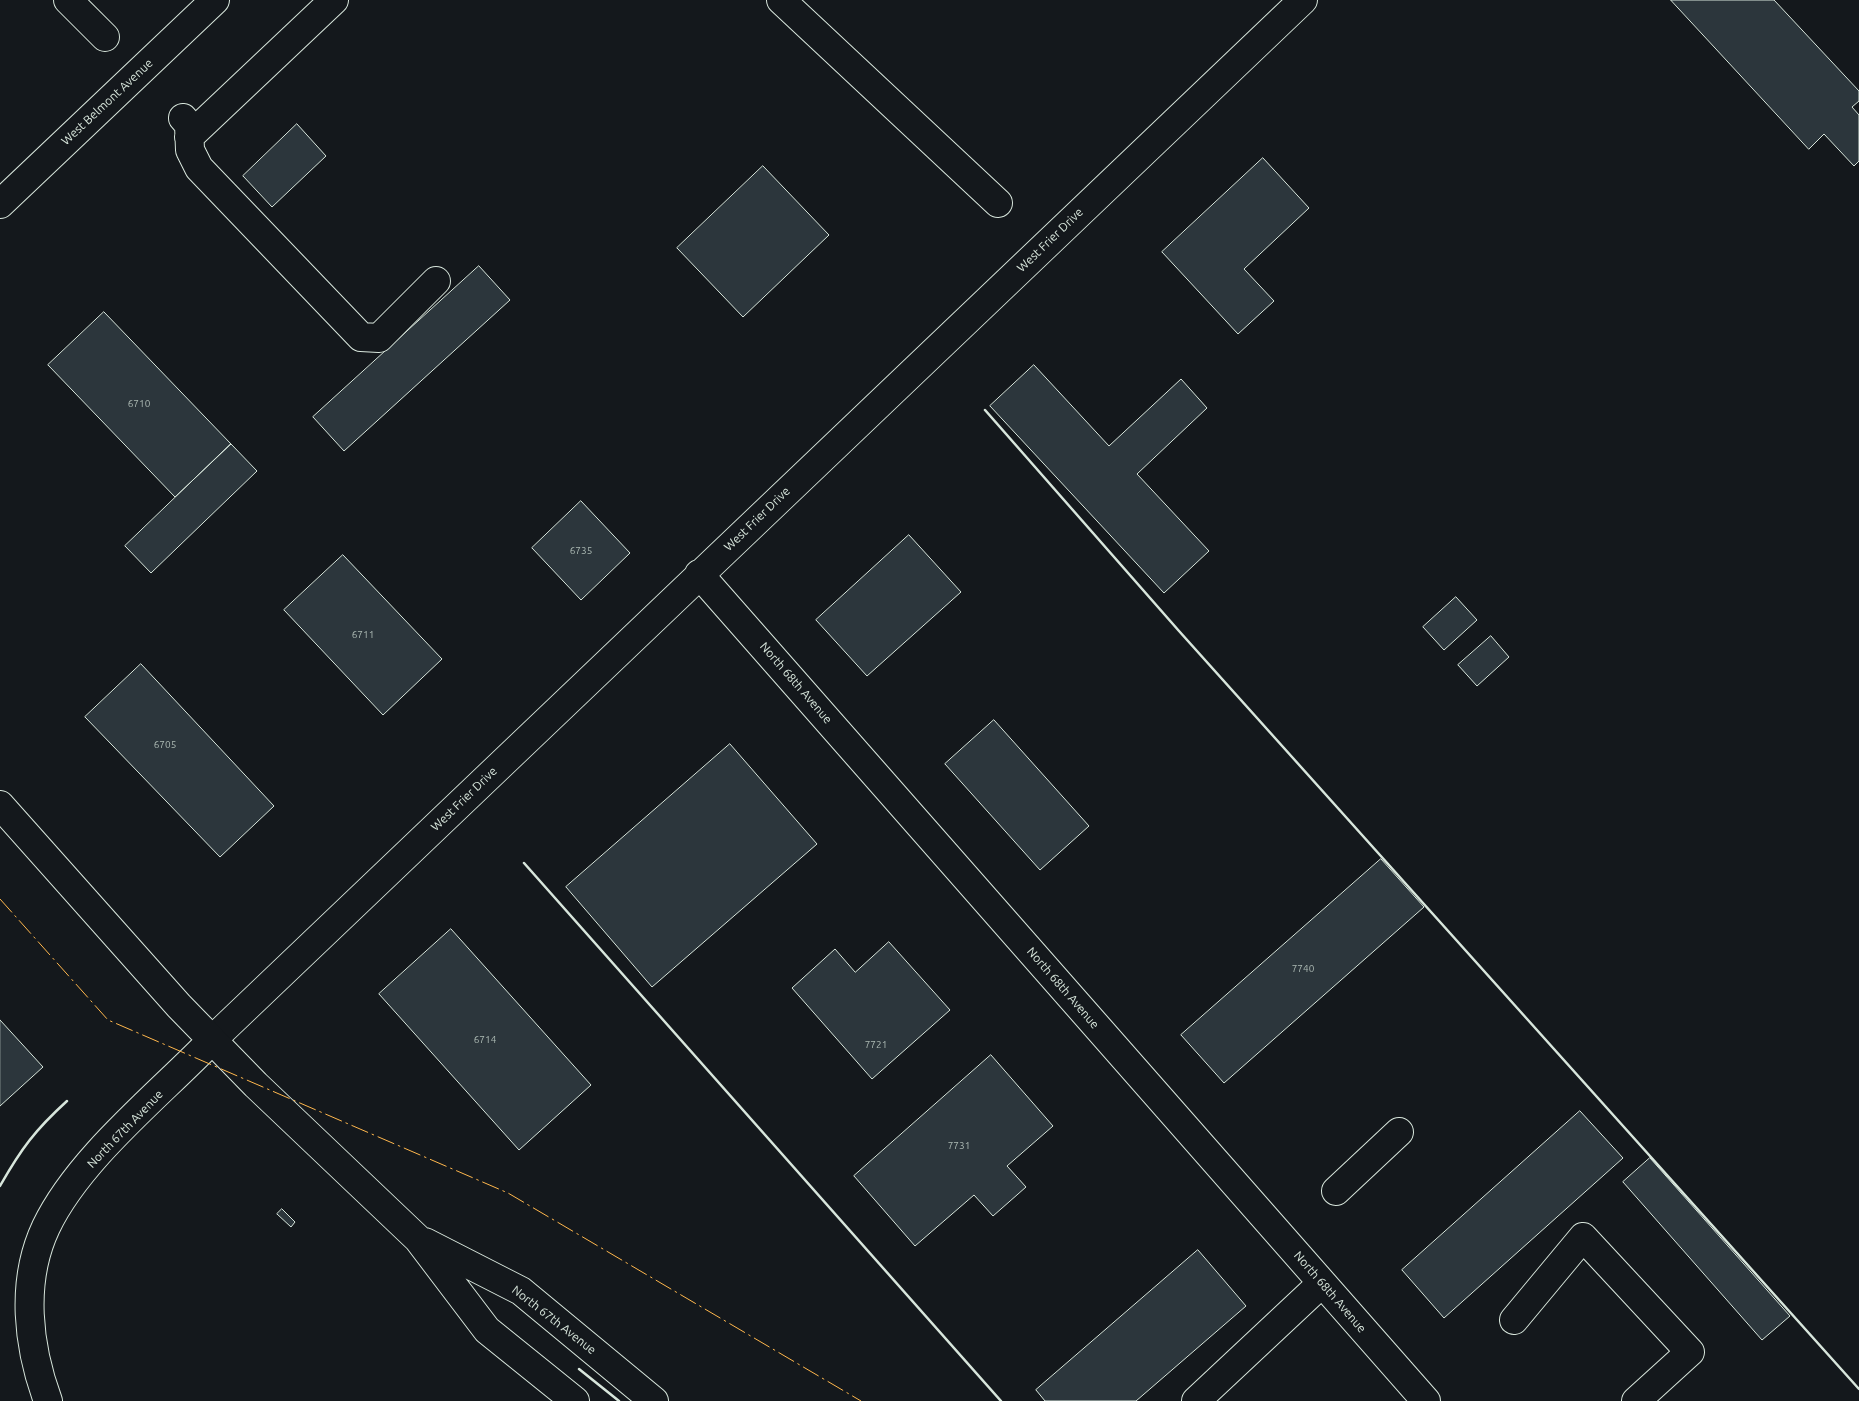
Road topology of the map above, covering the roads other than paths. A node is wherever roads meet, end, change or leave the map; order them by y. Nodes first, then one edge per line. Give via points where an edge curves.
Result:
1 (68, 0) edge
2 (215, 0) edge
3 (334, 0) edge
4 (781, 0) edge
5 (1303, 0) edge
6 (105, 37) dead end
7 (998, 203) dead end
8 (0, 204) edge
9 (436, 281) dead end
10 (699, 574) junction
11 (0, 805) edge
12 (212, 1040) junction
13 (1400, 1132) dead end
14 (1336, 1191) dead end
15 (418, 1239) junction
16 (1322, 1283) junction
17 (1514, 1320) dead end
18 (48, 1401) edge
19 (576, 1401) edge
20 (654, 1401) edge
21 (1196, 1401) edge
22 (1426, 1401) edge
23 (1636, 1401) edge

1 - 6 street
2 - 8 street, West Belmont Avenue
3 - 9 street via 186,128 190,150 199,168 361,337 379,338
4 - 7 street
5 - 10 street, West Frier Drive
10 - 12 street, West Frier Drive
10 - 16 street, North 68th Avenue
11 - 12 street, North 67th Avenue
12 - 15 street, North 67th Avenue
12 - 18 street, North 67th Avenue via 114,1137 68,1192 46,1227 35,1262 28,1304 37,1372
13 - 14 street
15 - 19 street, North 67th Avenue via 487,1330
15 - 20 street, North 67th Avenue via 521,1291
16 - 21 street
16 - 22 street, North 68th Avenue
17 - 23 street via 1583,1237 1690,1352

